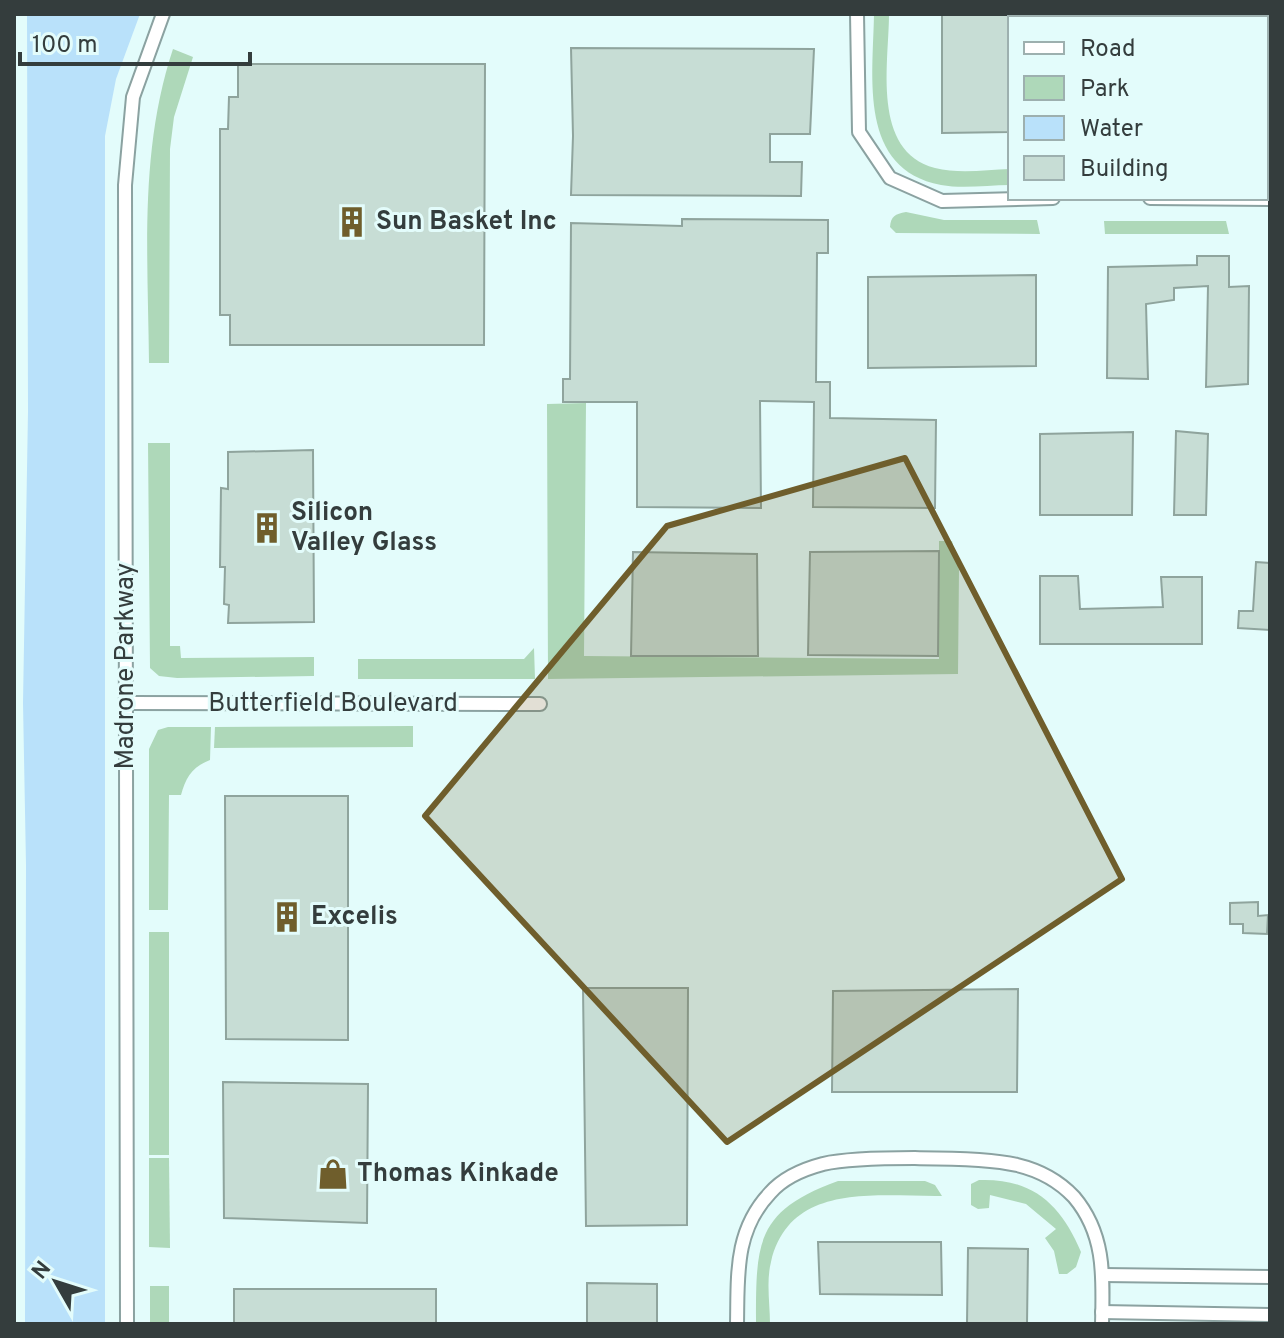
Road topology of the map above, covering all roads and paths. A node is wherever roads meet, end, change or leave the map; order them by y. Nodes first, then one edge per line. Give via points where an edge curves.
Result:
1 (163, 14) edge
2 (857, 14) edge
3 (1008, 199) edge
4 (126, 703) junction
5 (540, 704) dead end
6 (1103, 1275) junction
7 (1270, 1277) edge
8 (1270, 1315) edge
9 (1102, 1318) edge
10 (127, 1324) edge
11 (737, 1324) edge

1 - 4 street, Madrone Parkway via 133,97 125,185
2 - 3 street via 859,132 890,178 942,201
4 - 5 street, Butterfield Boulevard
4 - 10 street, Madrone Parkway
6 - 7 street
6 - 9 street
6 - 11 street via 1099,1242 1081,1207 1062,1186 1035,1171 997,1162 833,1163 783,1182 749,1223 738,1255
8 - 9 street

